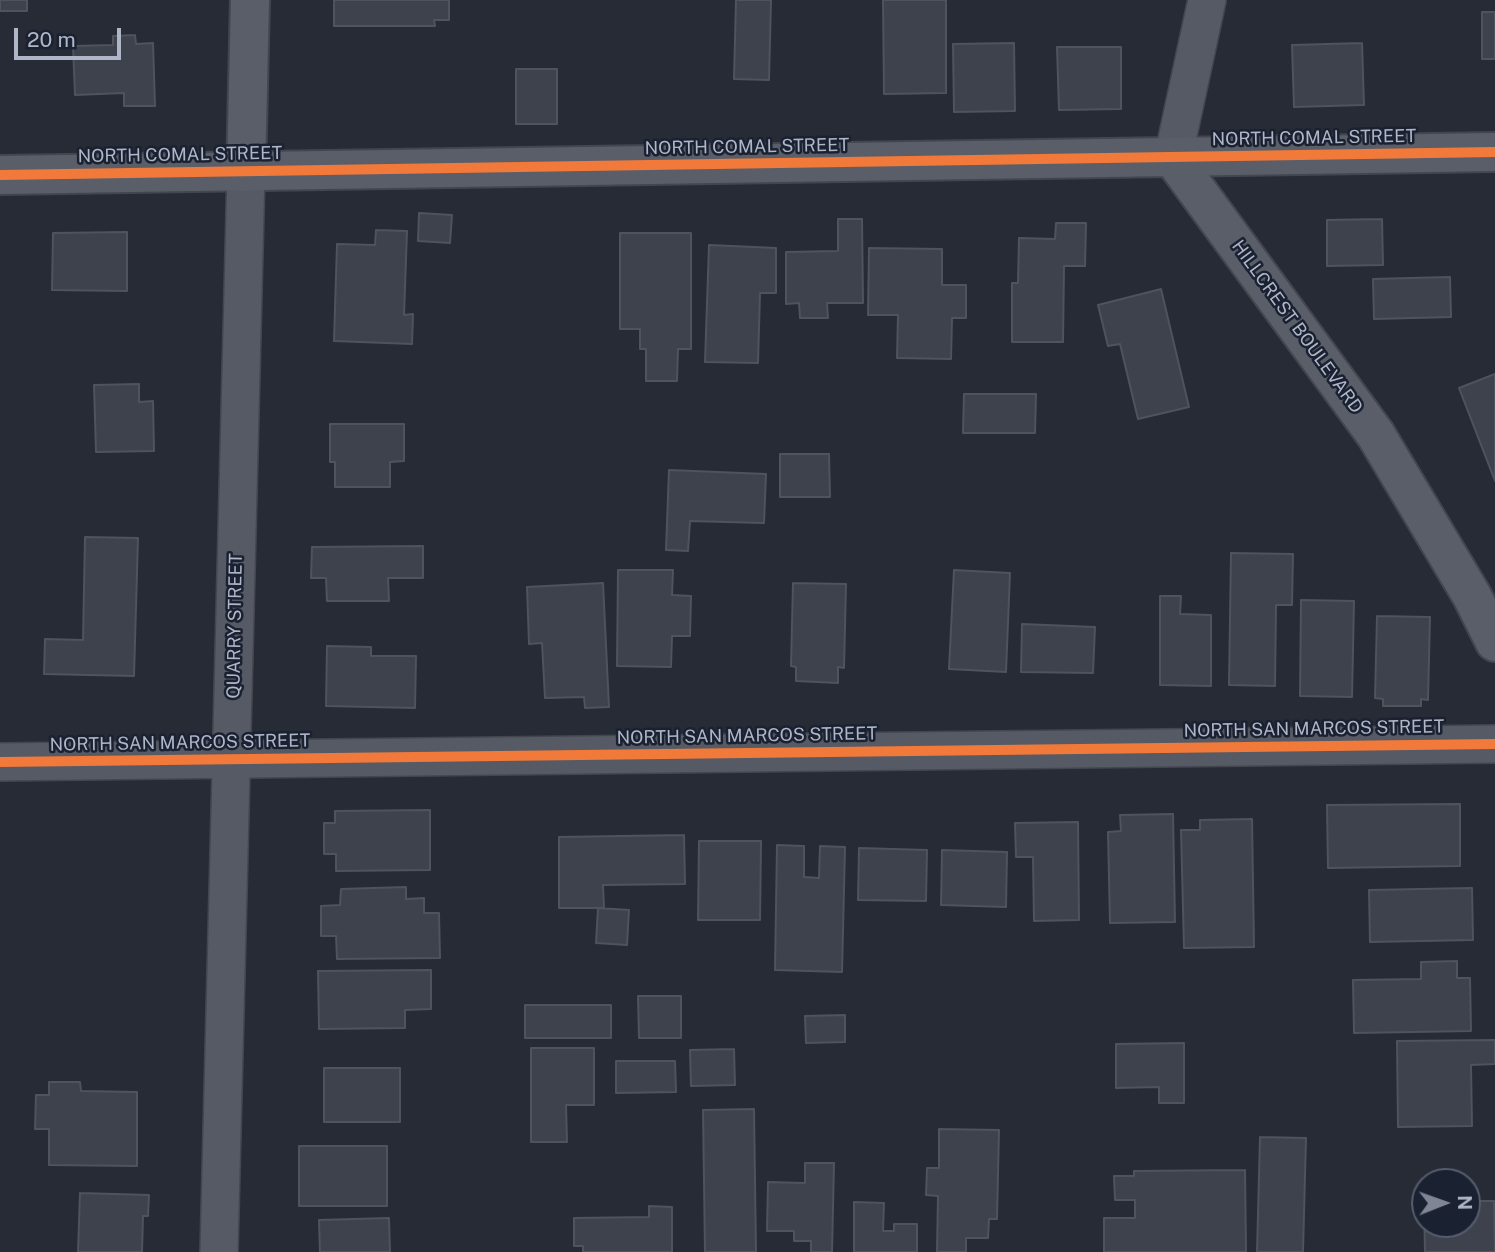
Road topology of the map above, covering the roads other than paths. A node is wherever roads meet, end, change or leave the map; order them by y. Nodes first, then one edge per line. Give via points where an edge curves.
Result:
1 (250, 0) edge
2 (1207, 0) edge
3 (1495, 152) edge
4 (1172, 158) junction
5 (246, 172) junction
6 (0, 176) edge
7 (1495, 642) edge
8 (1495, 744) edge
9 (231, 760) junction
10 (0, 762) edge
11 (219, 1252) edge

1 - 5 street, QUARRY STREET
2 - 4 street
3 - 4 street, NORTH COMAL STREET
4 - 5 street, NORTH COMAL STREET
4 - 7 street, HILLCREST BOULEVARD via 1376,435
5 - 6 street, NORTH COMAL STREET
5 - 9 street, QUARRY STREET
8 - 9 street, NORTH SAN MARCOS STREET
9 - 10 street, NORTH SAN MARCOS STREET
9 - 11 street, QUARRY STREET

